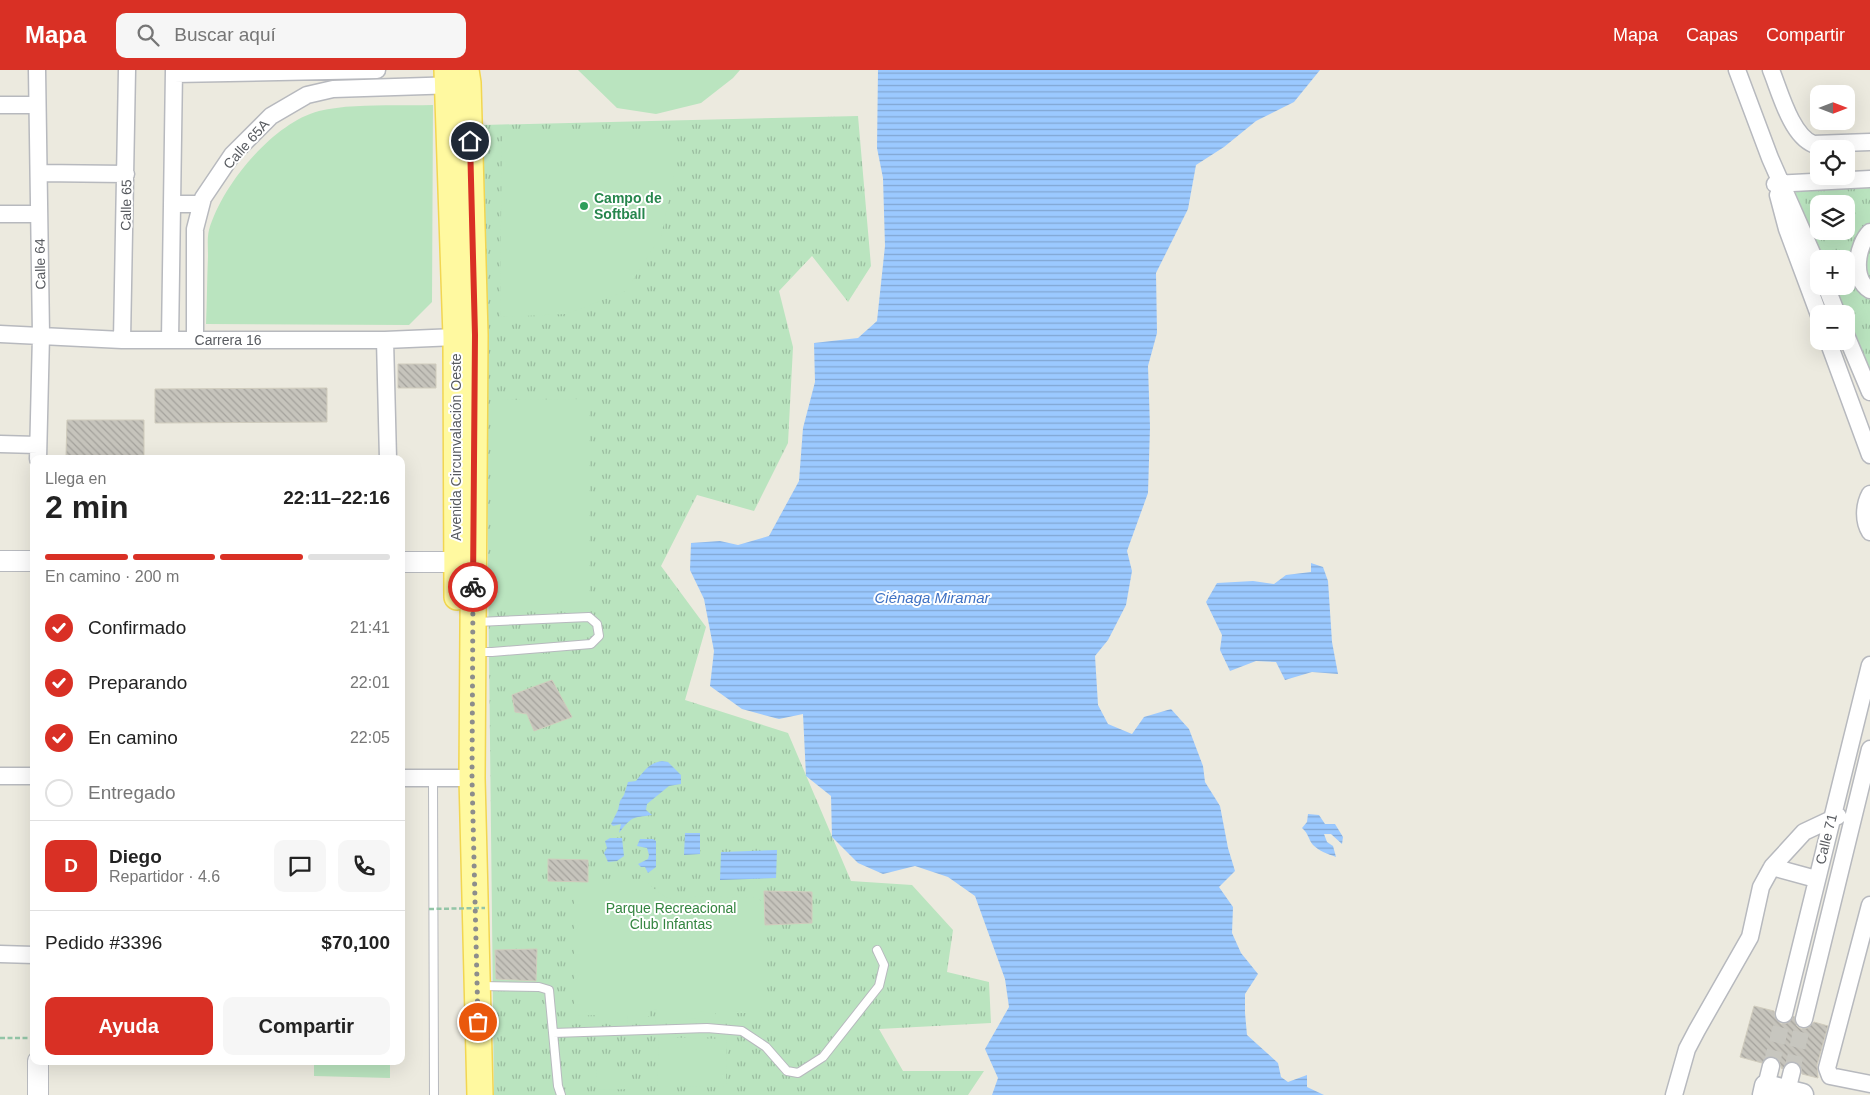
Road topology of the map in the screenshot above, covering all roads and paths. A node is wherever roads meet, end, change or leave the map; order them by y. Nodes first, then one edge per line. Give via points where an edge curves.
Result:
1 (37, 70) edge
2 (127, 70) edge
3 (377, 70) edge
4 (1737, 70) edge
5 (1771, 70) edge
6 (174, 72) edge
7 (457, 77) edge
8 (0, 105) edge
9 (36, 105) junction
10 (1870, 142) edge
11 (39, 173) junction
12 (126, 174) junction
13 (1870, 179) edge
14 (1778, 184) junction
15 (172, 204) junction
16 (201, 204) junction
17 (0, 214) edge
18 (39, 214) junction
19 (1870, 232) edge
20 (1810, 250) edge
21 (1855, 264) edge
22 (1855, 275) edge
23 (1870, 290) edge
24 (1815, 305) edge
25 (0, 334) edge
26 (41, 335) junction
27 (456, 337) junction
28 (122, 340) junction
29 (170, 340) junction
30 (195, 340) junction
31 (386, 340) junction
32 (1831, 350) edge
33 (1853, 350) edge
34 (1869, 386) edge
35 (0, 444) edge
36 (38, 452) edge
37 (388, 455) edge
38 (1870, 455) edge
39 (1870, 494) edge
40 (1870, 532) edge
41 (0, 561) edge
42 (30, 562) edge
43 (405, 562) edge
44 (465, 562) junction
45 (473, 622) junction
46 (473, 652) junction
47 (1870, 665) edge
48 (1865, 704) edge
49 (1870, 749) edge
50 (0, 776) edge
51 (30, 776) edge
52 (405, 778) edge
53 (433, 778) junction
54 (466, 778) junction
55 (1856, 810) junction
56 (1832, 818) junction
57 (1772, 867) junction
58 (1816, 879) junction
59 (1870, 904) edge
60 (485, 908) dead end
61 (429, 909) dead end
62 (877, 950) dead end
63 (0, 954) edge
64 (30, 955) edge
65 (478, 986) junction
66 (1784, 1014) tunnel mouth
67 (1804, 1019) tunnel mouth
68 (553, 1033) junction
69 (0, 1038) edge
70 (30, 1038) edge
71 (38, 1065) edge
72 (1870, 1084) edge
73 (1671, 1093) edge
74 (38, 1095) edge
75 (434, 1095) edge
76 (463, 1095) edge
77 (480, 1095) edge
78 (561, 1095) edge

1 - 9 street, Calle 64
2 - 12 street, Calle 65
3 - 6 street
4 - 14 street
5 - 10 street via 1796,130 1806,141 1813,144
6 - 15 street
7 - 16 street, Calle 65A via 332,89 307,95 271,116 232,155
7 - 27 main road, Avenida Circunvalación Oeste
7 - 44 main road, Avenida Circunvalación Oeste via 475,335
8 - 9 street
9 - 11 street, Calle 64
11 - 12 street
11 - 18 street, Calle 64
12 - 28 street, Calle 65
13 - 14 street
14 - 20 street
14 - 24 street via 1787,228
15 - 16 street
15 - 29 street
16 - 30 street, Calle 65A via 195,229
17 - 18 street
18 - 26 street, Calle 64
19 - 21 street
22 - 23 street
25 - 26 street, Carrera 16
26 - 28 street, Carrera 16
26 - 36 street, Calle 64
27 - 31 street, Carrera 16
27 - 44 main road, Avenida Circunvalación Oeste
28 - 29 street, Carrera 16
29 - 30 street, Carrera 16
30 - 31 street, Carrera 16
31 - 37 street
32 - 38 street
33 - 34 street
35 - 36 street
39 - 40 street via 1865,512
41 - 42 street
43 - 44 street
44 - 45 main road, Avenida Circunvalación Oeste
44 - 54 main road, Avenida Circunvalación Oeste
45 - 46 main road, Avenida Circunvalación Oeste
45 - 46 lane via 589,616 598,624 599,636 591,644
46 - 54 main road, Avenida Circunvalación Oeste
47 - 48 street, Calle 71
48 - 56 street, Calle 71
49 - 55 street, Calle 71
50 - 51 street
52 - 53 street
53 - 54 street
53 - 75 lane
54 - 65 main road, Avenida Circunvalación Oeste
54 - 76 main road, Avenida Circunvalación Oeste
55 - 56 street
55 - 67 street, Calle 71
56 - 57 street via 1804,832
56 - 58 street, Calle 71
57 - 58 street
57 - 73 street via 1761,887 1750,937 1697,1030
58 - 66 street, Calle 71
59 - 72 street via 1827,1068 1830,1076
60 - 61 path, bridge
62 - 68 lane via 884,965 879,986 823,1057 798,1073 787,1071 766,1047 742,1031 707,1028
63 - 64 street
65 - 68 lane via 549,990
65 - 77 main road, Avenida Circunvalación Oeste
68 - 78 lane
69 - 70 path
71 - 74 street

